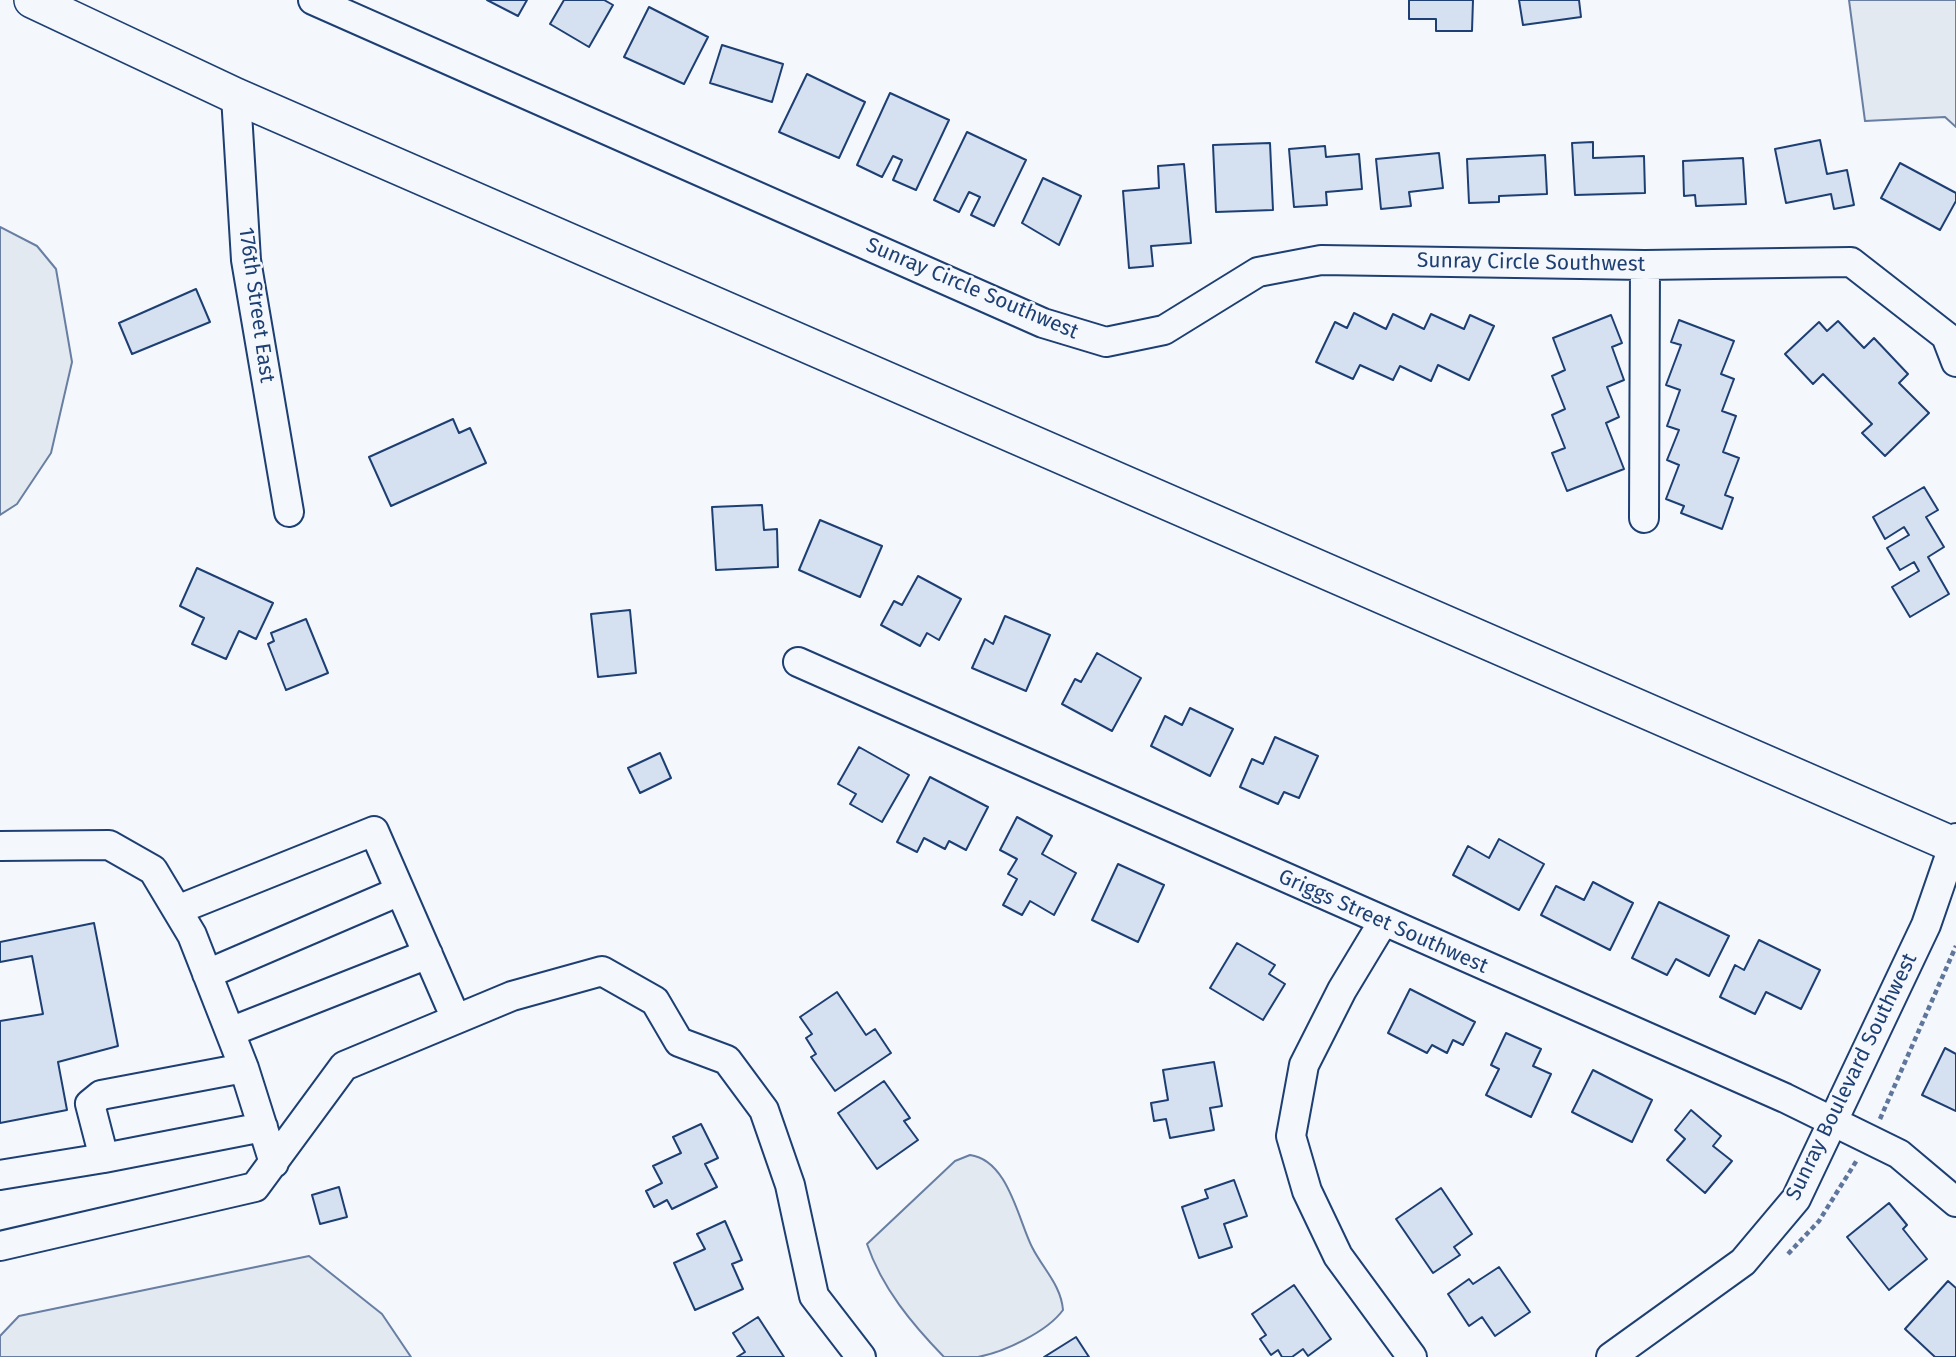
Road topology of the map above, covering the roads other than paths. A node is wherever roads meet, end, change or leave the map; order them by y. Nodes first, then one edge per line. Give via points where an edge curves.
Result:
1 (32, 0) edge
2 (313, 0) edge
3 (236, 96) junction
4 (1645, 265) junction
5 (1956, 362) edge
6 (289, 512) dead end
7 (1644, 518) dead end
8 (798, 662) dead end
9 (1955, 843) edge
10 (0, 846) edge
11 (400, 891) junction
12 (177, 910) junction
13 (1383, 922) junction
14 (428, 954) junction
15 (207, 974) junction
16 (456, 1019) junction
17 (230, 1032) junction
18 (244, 1068) junction
19 (1832, 1120) junction
20 (263, 1127) junction
21 (104, 1158) junction
22 (274, 1163) junction
23 (0, 1175) edge
24 (1956, 1202) edge
25 (0, 1247) edge
26 (861, 1357) edge
27 (1412, 1357) edge
28 (1611, 1357) edge

1 - 3 main road
2 - 4 street, Sunray Circle Southwest via 1043,323 1106,342 1164,330 1258,272 1321,260
3 - 6 street, 176th Street East via 246,260
3 - 9 main road
4 - 5 street, Sunray Circle Southwest via 1851,262 1946,336
4 - 7 street
8 - 13 street, Griggs Street Southwest
9 - 19 street, Sunray Boulevard Southwest via 1926,925
10 - 12 street via 109,845 153,870
11 - 12 street via 374,831
11 - 14 street
11 - 15 street
12 - 15 street
13 - 19 street, Griggs Street Southwest
13 - 27 street via 1304,1065 1291,1136 1307,1191 1338,1256
14 - 16 street
14 - 17 street
15 - 17 street
16 - 22 street via 344,1066
16 - 26 street via 512,996 602,971 656,1001 679,1042 727,1060 764,1110 790,1185 814,1296
17 - 18 street
18 - 20 street
18 - 21 street via 101,1095 90,1104
19 - 24 street, Griggs Street Southwest via 1899,1154
19 - 28 street, Sunray Boulevard Southwest via 1796,1199 1743,1262
20 - 21 street
20 - 22 street
21 - 23 street
22 - 25 street via 255,1187

